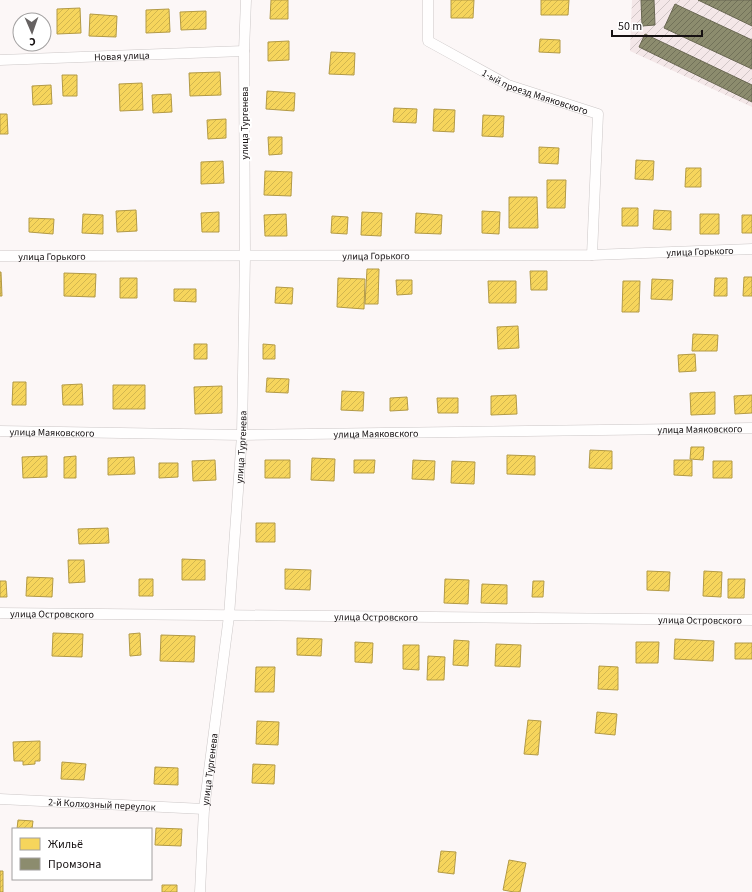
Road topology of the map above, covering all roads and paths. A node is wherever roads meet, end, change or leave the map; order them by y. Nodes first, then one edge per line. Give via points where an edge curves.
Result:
1 (246, 0) edge
2 (428, 0) edge
3 (244, 51) junction
4 (0, 60) edge
5 (752, 250) edge
6 (592, 255) junction
7 (0, 256) edge
8 (245, 256) junction
9 (752, 428) edge
10 (0, 430) edge
11 (242, 435) junction
12 (0, 613) edge
13 (229, 616) junction
14 (752, 620) edge
15 (0, 799) edge
16 (204, 809) junction
17 (200, 892) edge

1 - 3 street, улица Тургенева
2 - 6 street, 1-ый проезд Маяковского via 428,41 508,85 598,114
3 - 4 street, Новая улица
3 - 8 street, улица Тургенева
5 - 6 street, улица Горького
6 - 8 street, улица Горького
7 - 8 street, улица Горького
8 - 11 street, улица Тургенева
9 - 11 street, улица Маяковского
10 - 11 street, улица Маяковского
11 - 13 street, улица Тургенева
12 - 13 street, улица Островского
13 - 14 street, улица Островского
13 - 16 street, улица Тургенева
15 - 16 street, 2-й Колхозный переулок
16 - 17 street, улица Тургенева

